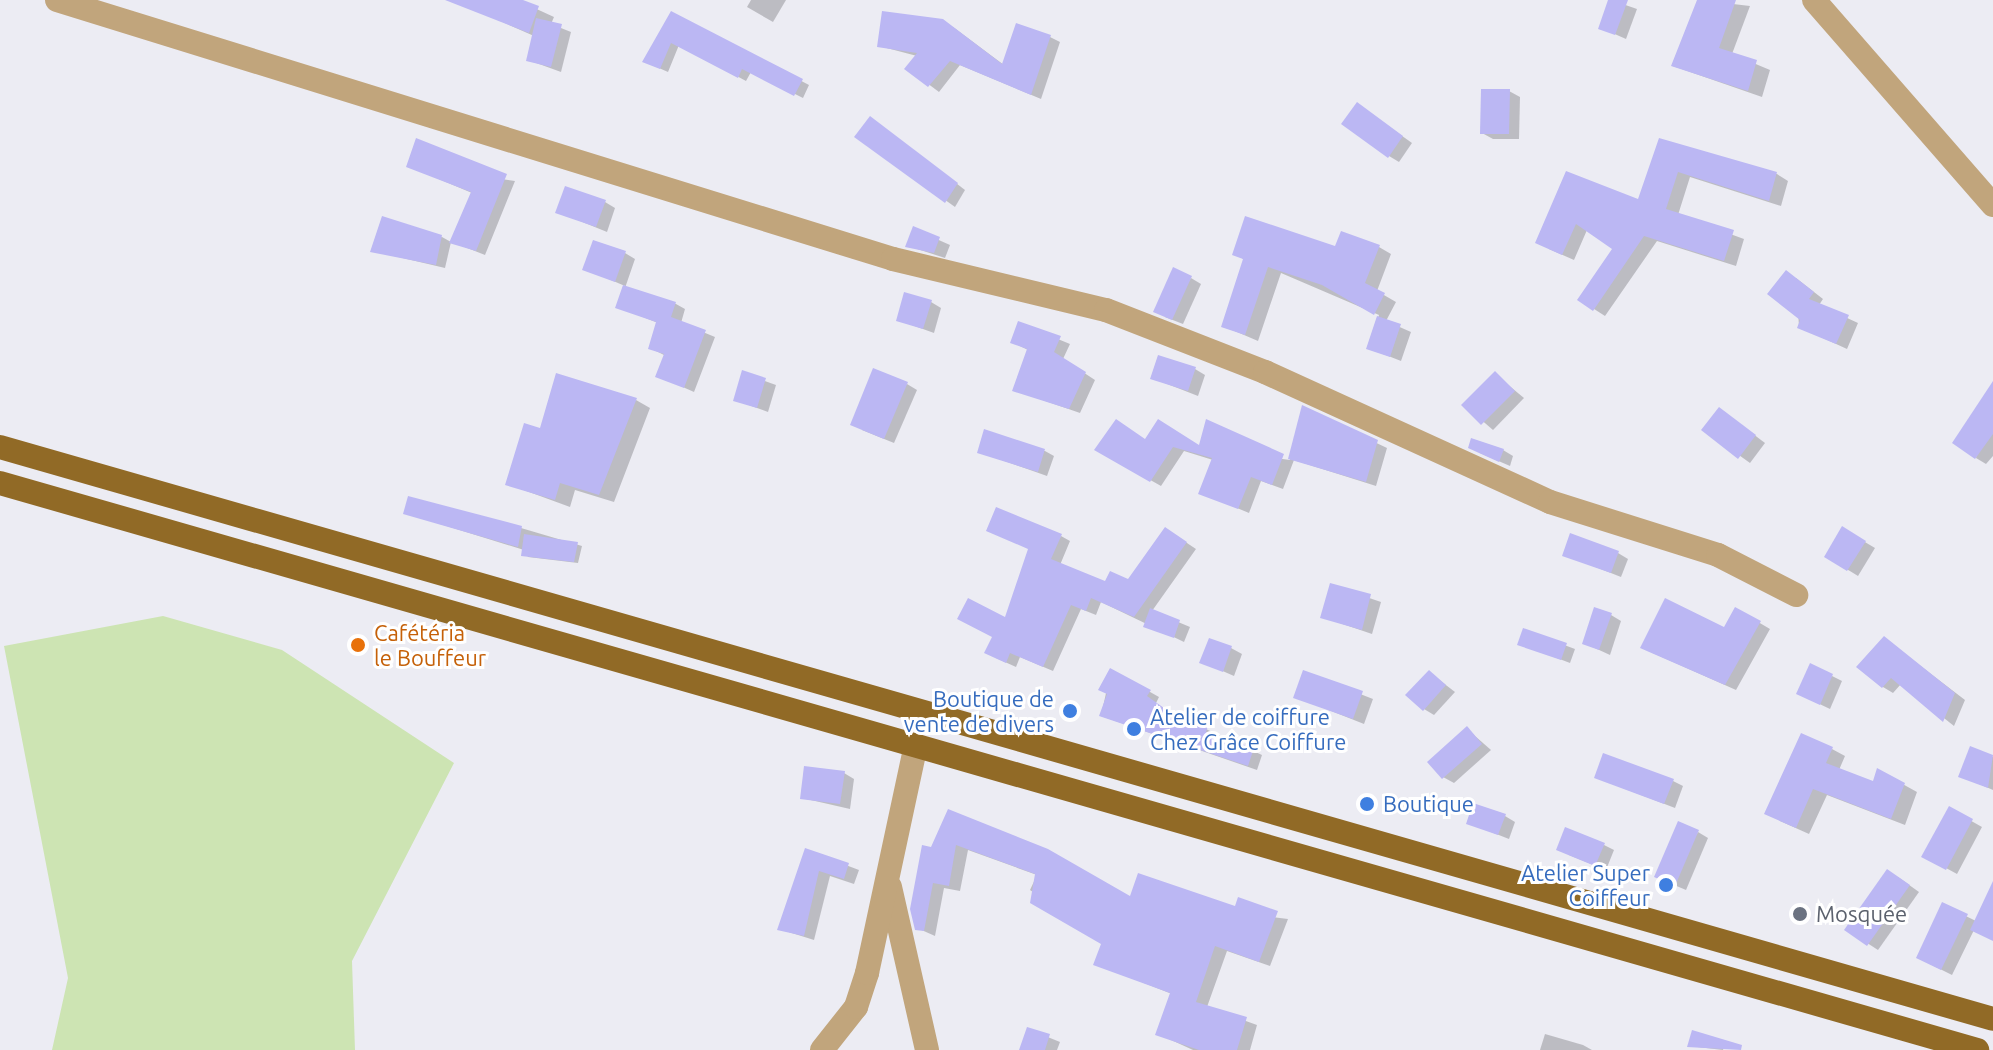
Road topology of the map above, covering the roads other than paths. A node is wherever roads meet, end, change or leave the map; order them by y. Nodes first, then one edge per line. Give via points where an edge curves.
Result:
1 (57, 0) edge
2 (1814, 0) edge
3 (1993, 205) edge
4 (0, 447) edge
5 (0, 483) edge
6 (1796, 595) dead end
7 (916, 745) junction
8 (889, 884) junction
9 (1993, 1019) edge
10 (822, 1050) edge
11 (927, 1050) edge
12 (1977, 1050) edge

1 - 6 street via 893,259 1106,310 1265,372 1550,502 1718,555
2 - 3 street
4 - 9 main road
5 - 7 main road
7 - 8 street
7 - 12 main road
8 - 10 street via 856,1007
8 - 11 street

